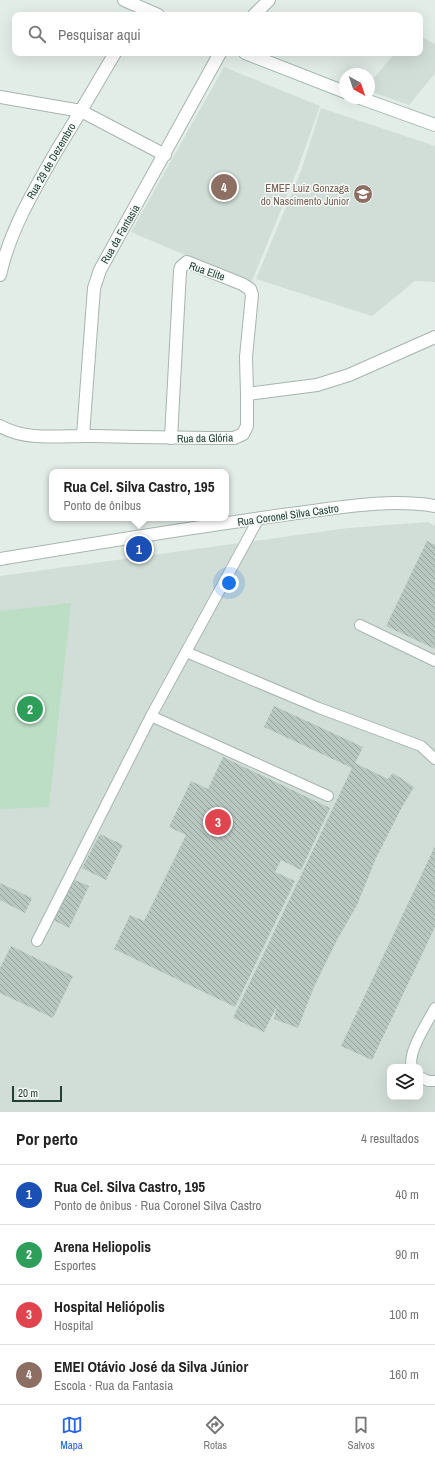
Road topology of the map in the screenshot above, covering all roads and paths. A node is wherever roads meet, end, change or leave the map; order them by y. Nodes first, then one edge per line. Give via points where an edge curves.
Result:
1 (124, 0) edge
2 (269, 0) edge
3 (140, 11) edge
4 (257, 12) edge
5 (113, 56) edge
6 (218, 56) edge
7 (253, 56) edge
8 (339, 90) edge
9 (0, 97) edge
10 (375, 103) edge
11 (81, 111) junction
12 (435, 125) edge
13 (164, 155) junction
14 (0, 275) edge
15 (435, 337) edge
16 (247, 394) junction
17 (0, 426) edge
18 (83, 435) junction
19 (171, 438) junction
20 (435, 506) edge
21 (259, 518) junction
22 (0, 559) edge
23 (360, 625) dead end
24 (186, 652) junction
25 (435, 661) edge
26 (151, 716) junction
27 (435, 759) edge
28 (328, 796) dead end
29 (37, 941) dead end
30 (435, 1008) edge
31 (411, 1064) edge
32 (423, 1078) edge
33 (435, 1081) edge

1 - 3 street
2 - 4 street
5 - 11 street, Rua 29 de Dezembro
6 - 13 street, Rua da Fantasia
7 - 8 street
9 - 11 street
10 - 12 street
11 - 13 street
11 - 14 street, Rua 29 de Dezembro via 18,220
13 - 18 street, Rua da Fantasia via 100,270 94,288
15 - 16 street via 350,375 317,385
16 - 19 street, Rua da Glória via 247,426 239,437
16 - 19 street, Rua Elite via 246,358 252,295 250,289 191,263 184,264 180,271
17 - 18 street, Rua da Glória via 20,434 51,437
18 - 19 street, Rua da Glória
20 - 21 street, Rua Coronel Silva Castro via 416,502 363,505
21 - 22 street, Rua Coronel Silva Castro
21 - 24 lane
23 - 25 lane
24 - 26 lane
24 - 27 lane via 319,708 421,746
26 - 28 lane
26 - 29 lane
30 - 31 lane via 412,1053
32 - 33 lane

